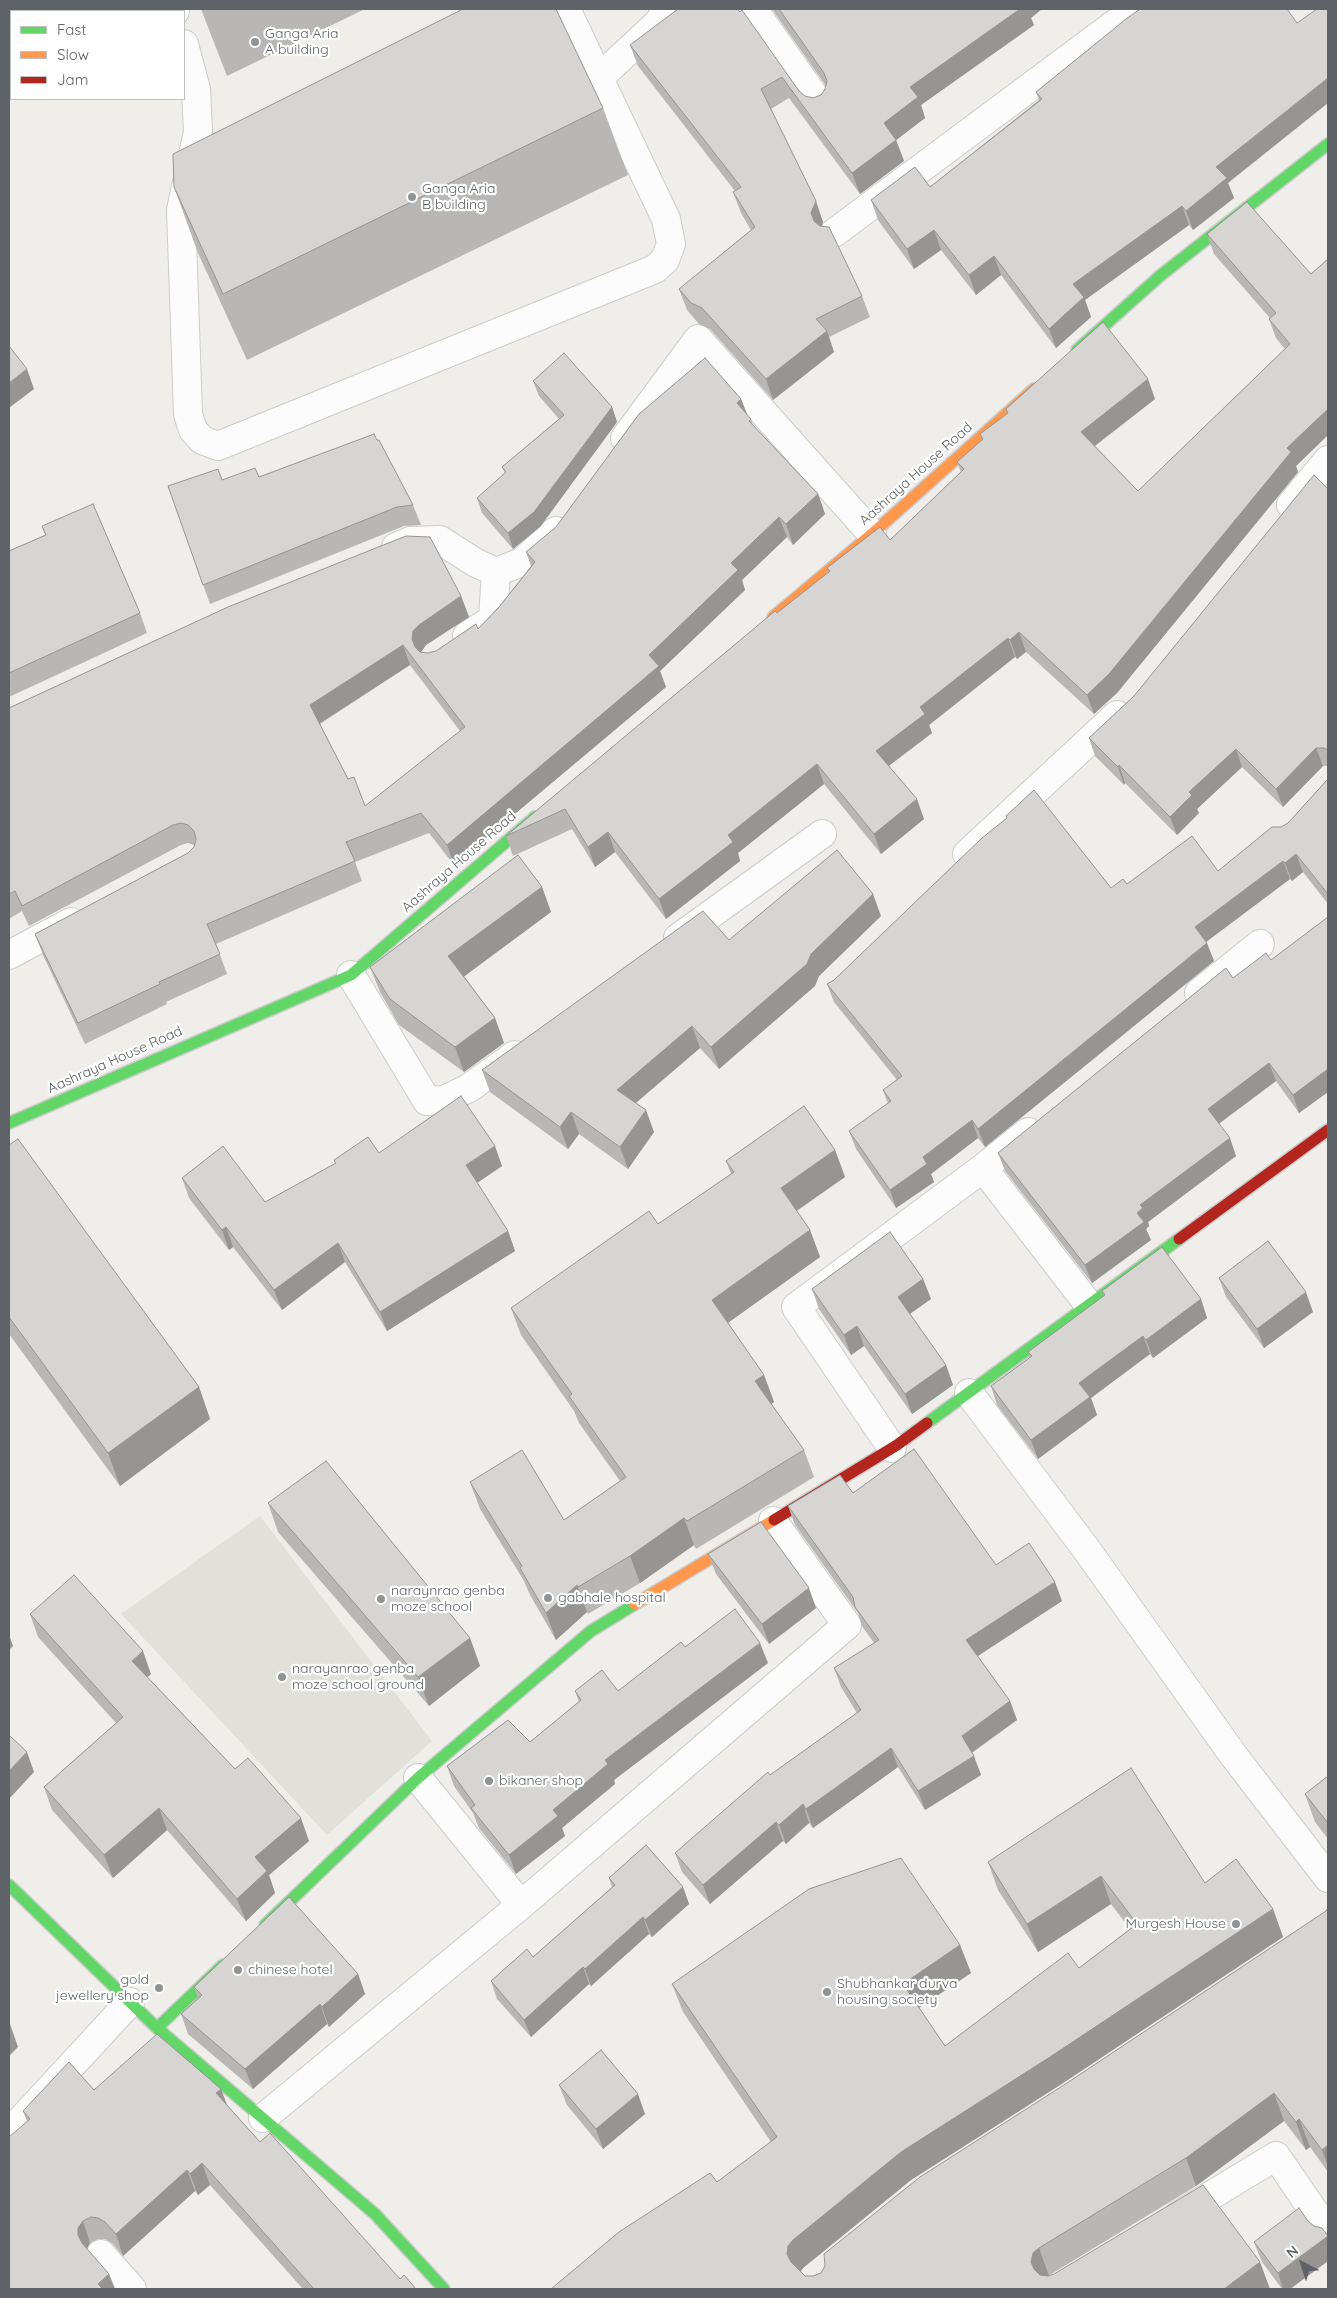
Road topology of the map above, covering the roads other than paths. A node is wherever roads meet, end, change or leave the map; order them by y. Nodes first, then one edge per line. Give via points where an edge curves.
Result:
1 (566, 9) edge
2 (668, 9) edge
3 (753, 9) edge
4 (1135, 9) edge
5 (185, 48) edge
6 (599, 78) junction
7 (819, 102) edge
8 (1328, 144) edge
9 (834, 233) edge
10 (1065, 361) edge
11 (1043, 381) edge
12 (610, 458) edge
13 (1328, 460) edge
14 (569, 514) edge
15 (1278, 521) edge
16 (872, 534) junction
17 (375, 555) edge
18 (496, 572) junction
19 (766, 623) edge
20 (443, 652) edge
21 (1135, 696) edge
22 (547, 807) edge
23 (822, 834) dead end
24 (949, 871) edge
25 (94, 909) edge
26 (1260, 944) dead end
27 (661, 949) edge
28 (9, 955) edge
29 (352, 975) junction
30 (1183, 1006) edge
31 (533, 1042) edge
32 (1045, 1118) edge
33 (9, 1124) edge
34 (1328, 1130) edge
35 (983, 1168) junction
36 (1089, 1305) junction
37 (969, 1393) junction
38 (892, 1448) junction
39 (773, 1521) junction
40 (418, 1778) junction
41 (1328, 1878) edge
42 (9, 1885) edge
43 (521, 1905) junction
44 (256, 1933) edge
45 (235, 1953) edge
46 (130, 2002) junction
47 (157, 2028) junction
48 (263, 2118) junction
49 (9, 2133) edge
50 (1158, 2228) edge
51 (1328, 2232) edge
52 (101, 2254) dead end
53 (132, 2289) edge
54 (444, 2289) edge

1 - 6 street
2 - 6 street via 658,23
3 - 7 street
4 - 9 street
5 - 6 street via 196,90 198,132 181,210 188,414 193,430 202,440 218,446 646,273 665,260 671,244 666,219
8 - 10 street via 1161,274
11 - 16 street, Aashraya House Road
12 - 16 street via 698,338
13 - 15 street
14 - 18 street via 551,538 522,562
16 - 19 street, Aashraya House Road
17 - 18 street via 410,541 440,540
18 - 20 street via 493,619
21 - 24 street
22 - 29 street, Aashraya House Road
23 - 27 street
25 - 28 street
26 - 30 street
29 - 31 street via 427,1101 444,1100 469,1088
29 - 33 street, Aashraya House Road
32 - 35 street
34 - 36 street
35 - 36 street
35 - 38 street via 796,1307
36 - 37 street
37 - 38 street
37 - 41 street via 1234,1756
38 - 39 street
39 - 40 street via 591,1631
39 - 43 street via 847,1625
40 - 43 street
40 - 44 street
42 - 46 street
43 - 48 street
45 - 47 street
46 - 47 street
46 - 49 street
47 - 48 street
48 - 54 street via 375,2214
50 - 51 street via 1276,2156
52 - 53 street

